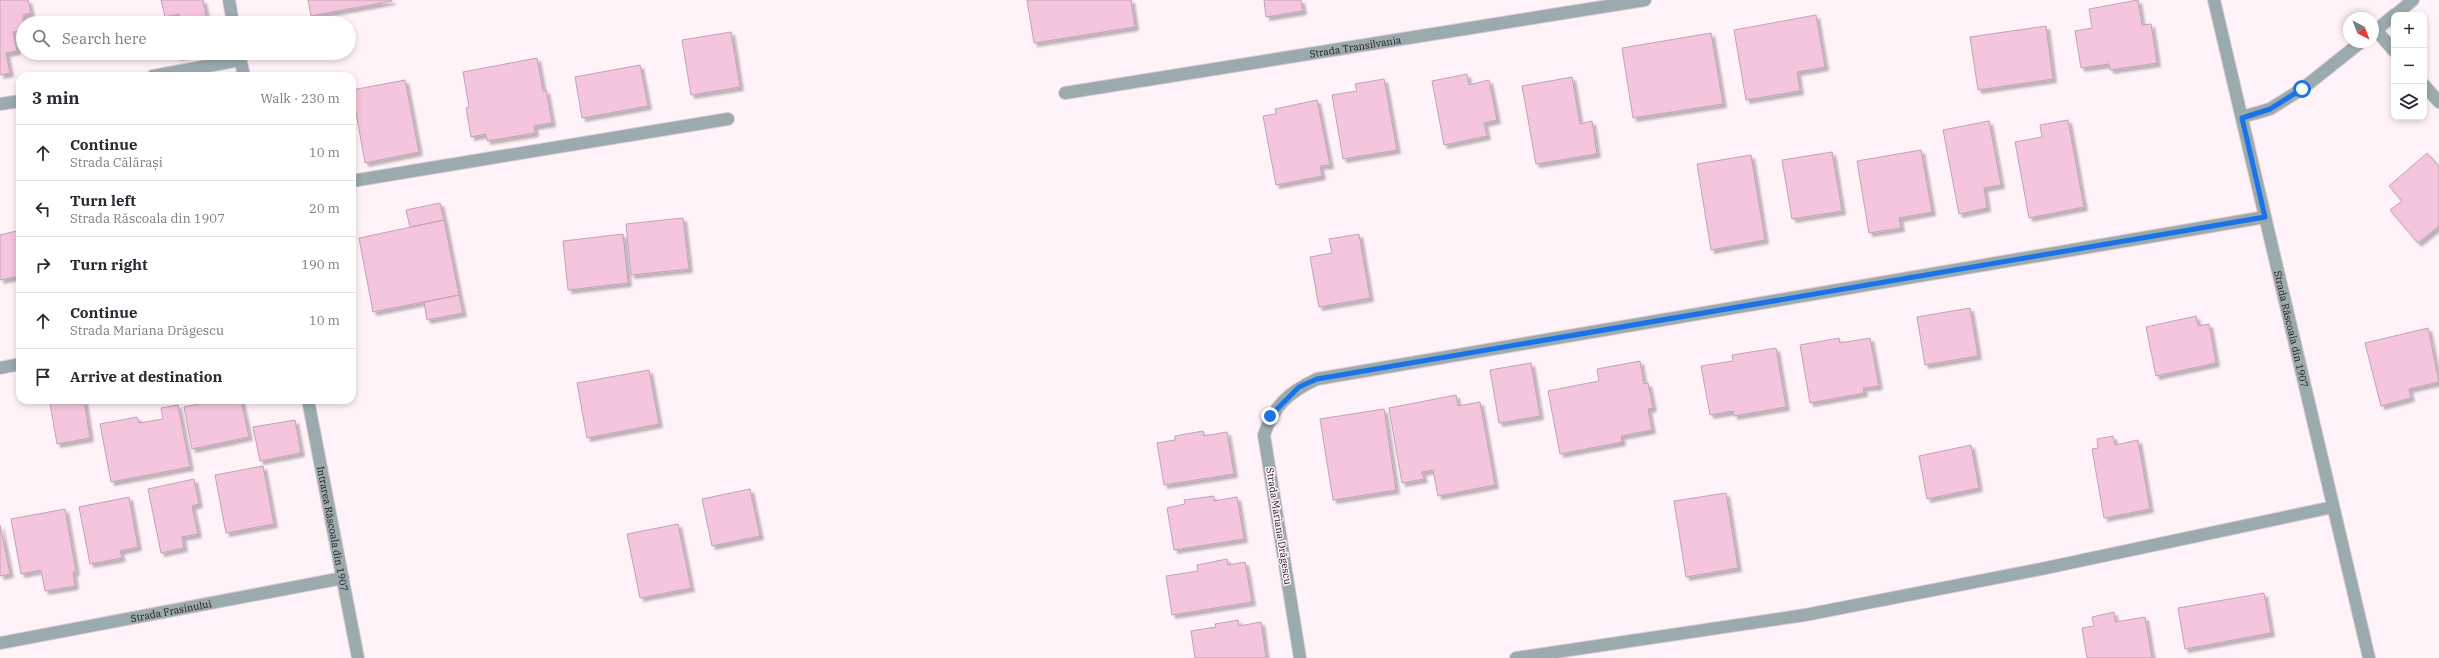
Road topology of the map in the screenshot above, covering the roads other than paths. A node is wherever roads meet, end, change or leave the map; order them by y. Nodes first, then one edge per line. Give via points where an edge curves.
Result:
1 (229, 0) edge
2 (1645, 0) edge
3 (2214, 0) edge
4 (2413, 0) edge
5 (2398, 12) edge
6 (232, 16) edge
7 (2391, 17) edge
8 (2379, 27) edge
9 (2379, 36) edge
10 (2353, 48) edge
11 (2391, 48) edge
12 (223, 60) edge
13 (241, 60) edge
14 (170, 72) edge
15 (243, 72) edge
16 (2427, 88) edge
17 (1065, 92) dead end
18 (16, 102) edge
19 (2439, 102) edge
20 (0, 104) edge
21 (2242, 118) junction
22 (728, 119) dead end
23 (356, 180) edge
24 (2265, 217) junction
25 (16, 365) edge
26 (0, 368) edge
27 (309, 404) edge
28 (2333, 507) junction
29 (343, 578) junction
30 (0, 643) edge
31 (358, 658) edge
32 (1300, 658) edge
33 (1516, 658) edge
34 (2369, 658) edge

1 - 6 street
2 - 17 street, Strada Transilvania
3 - 21 street, Strada Răscoala din 1907
4 - 5 street
7 - 8 street
9 - 11 street
10 - 21 street via 2302,89 2270,109
12 - 14 street
13 - 15 street
16 - 19 street
18 - 20 street
21 - 24 street, Strada Răscoala din 1907
22 - 23 street
24 - 28 street, Strada Răscoala din 1907
24 - 32 street, Strada Mariana Drăgescu via 1317,379 1299,387 1270,416 1264,435
25 - 26 street
27 - 29 street, Intrarea Răscoala din 1907
28 - 33 street via 2041,569 1804,615
28 - 34 street, Strada Răscoala din 1907
29 - 30 street, Strada Frasinului
29 - 31 street, Intrarea Răscoala din 1907

